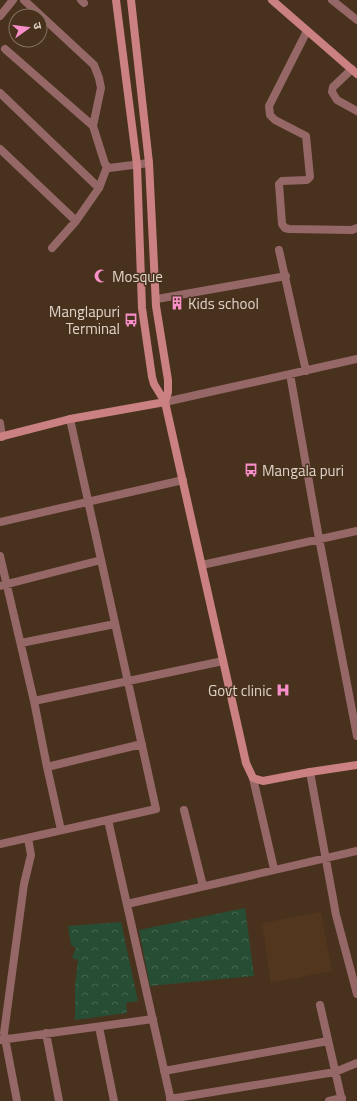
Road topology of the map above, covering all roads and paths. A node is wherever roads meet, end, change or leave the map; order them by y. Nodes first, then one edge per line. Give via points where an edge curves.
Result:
1 (13, 0) edge
2 (24, 0) edge
3 (116, 0) edge
4 (130, 0) edge
5 (272, 0) edge
6 (332, 0) edge
7 (0, 16) edge
8 (357, 20) edge
9 (307, 31) junction
10 (135, 37) junction
11 (121, 40) junction
12 (5, 49) dead end
13 (354, 72) edge
14 (0, 93) edge
15 (357, 111) edge
16 (93, 126) junction
17 (0, 149) edge
18 (149, 163) junction
19 (137, 165) junction
20 (107, 167) junction
21 (99, 188) junction
22 (76, 221) junction
23 (357, 228) edge
24 (52, 248) dead end
25 (279, 250) dead end
26 (286, 276) junction
27 (157, 299) junction
28 (357, 359) edge
29 (306, 370) junction
30 (290, 374) junction
31 (165, 402) junction
32 (70, 420) junction
33 (0, 423) edge
34 (1, 437) edge
35 (183, 480) junction
36 (88, 503) junction
37 (0, 522) edge
38 (357, 531) edge
39 (319, 539) junction
40 (0, 556) edge
41 (101, 560) junction
42 (202, 566) junction
43 (3, 585) edge
44 (115, 624) junction
45 (21, 643) junction
46 (224, 661) junction
47 (128, 681) junction
48 (34, 701) junction
49 (357, 736) edge
50 (142, 744) junction
51 (357, 765) edge
52 (47, 767) junction
53 (310, 772) junction
54 (253, 778) junction
55 (184, 810) dead end
56 (108, 820) junction
57 (61, 830) junction
58 (28, 838) junction
59 (0, 844) edge
60 (357, 851) edge
61 (326, 858) junction
62 (274, 869) junction
63 (203, 886) junction
64 (127, 904) junction
65 (357, 994) edge
66 (320, 1005) dead end
67 (153, 1019) junction
68 (99, 1027) junction
69 (46, 1033) junction
70 (3, 1039) edge
71 (328, 1041) junction
72 (357, 1063) edge
73 (164, 1071) junction
74 (335, 1072) junction
75 (171, 1100) edge
76 (342, 1100) edge
77 (17, 1101) edge
78 (59, 1101) edge
79 (114, 1101) edge
80 (330, 1101) edge

1 - 7 street
2 - 16 street via 94,64 101,88
3 - 11 street
4 - 10 street
5 - 9 street
6 - 8 street
9 - 13 street
9 - 23 street via 269,106 270,115 275,120 306,136 310,177 308,180 279,184 282,224 289,229
10 - 11 street
10 - 18 street
11 - 19 street
12 - 16 street
13 - 15 street via 333,87 332,92 337,100
14 - 21 street
16 - 20 street
17 - 22 street
18 - 19 street
18 - 27 street
19 - 20 street
19 - 31 street via 142,308 152,377
20 - 21 street
21 - 22 street
22 - 24 street
25 - 26 street
26 - 27 street
26 - 29 street
27 - 31 street via 168,380
28 - 29 street
29 - 30 street
30 - 31 street
30 - 39 street
31 - 32 street
31 - 35 street
32 - 34 street
32 - 36 street
33 - 34 street
35 - 36 street
35 - 42 street
36 - 37 street
36 - 41 street
38 - 39 street
39 - 42 street
39 - 49 street
40 - 43 street
41 - 43 street
41 - 44 street
42 - 46 street
43 - 45 street
44 - 45 street
44 - 47 street
45 - 48 street
46 - 47 street
46 - 54 street via 246,763
47 - 48 street
47 - 50 street
48 - 52 street
50 - 52 street
50 - 56 street via 156,809
51 - 53 street
52 - 57 street
53 - 54 street via 263,781
53 - 61 street
54 - 62 street
55 - 63 street
56 - 57 street
56 - 64 street
57 - 58 street
58 - 59 street
58 - 70 street via 31,855 24,884
60 - 61 street
61 - 62 street
61 - 65 street via 336,915
62 - 63 street
63 - 64 street
64 - 67 street
66 - 71 street
67 - 68 street
67 - 73 street
68 - 69 street
68 - 79 street
69 - 70 street
69 - 78 street
70 - 77 street
71 - 73 street
71 - 74 street
72 - 74 street
73 - 75 street
74 - 75 street
74 - 76 street
76 - 80 street

